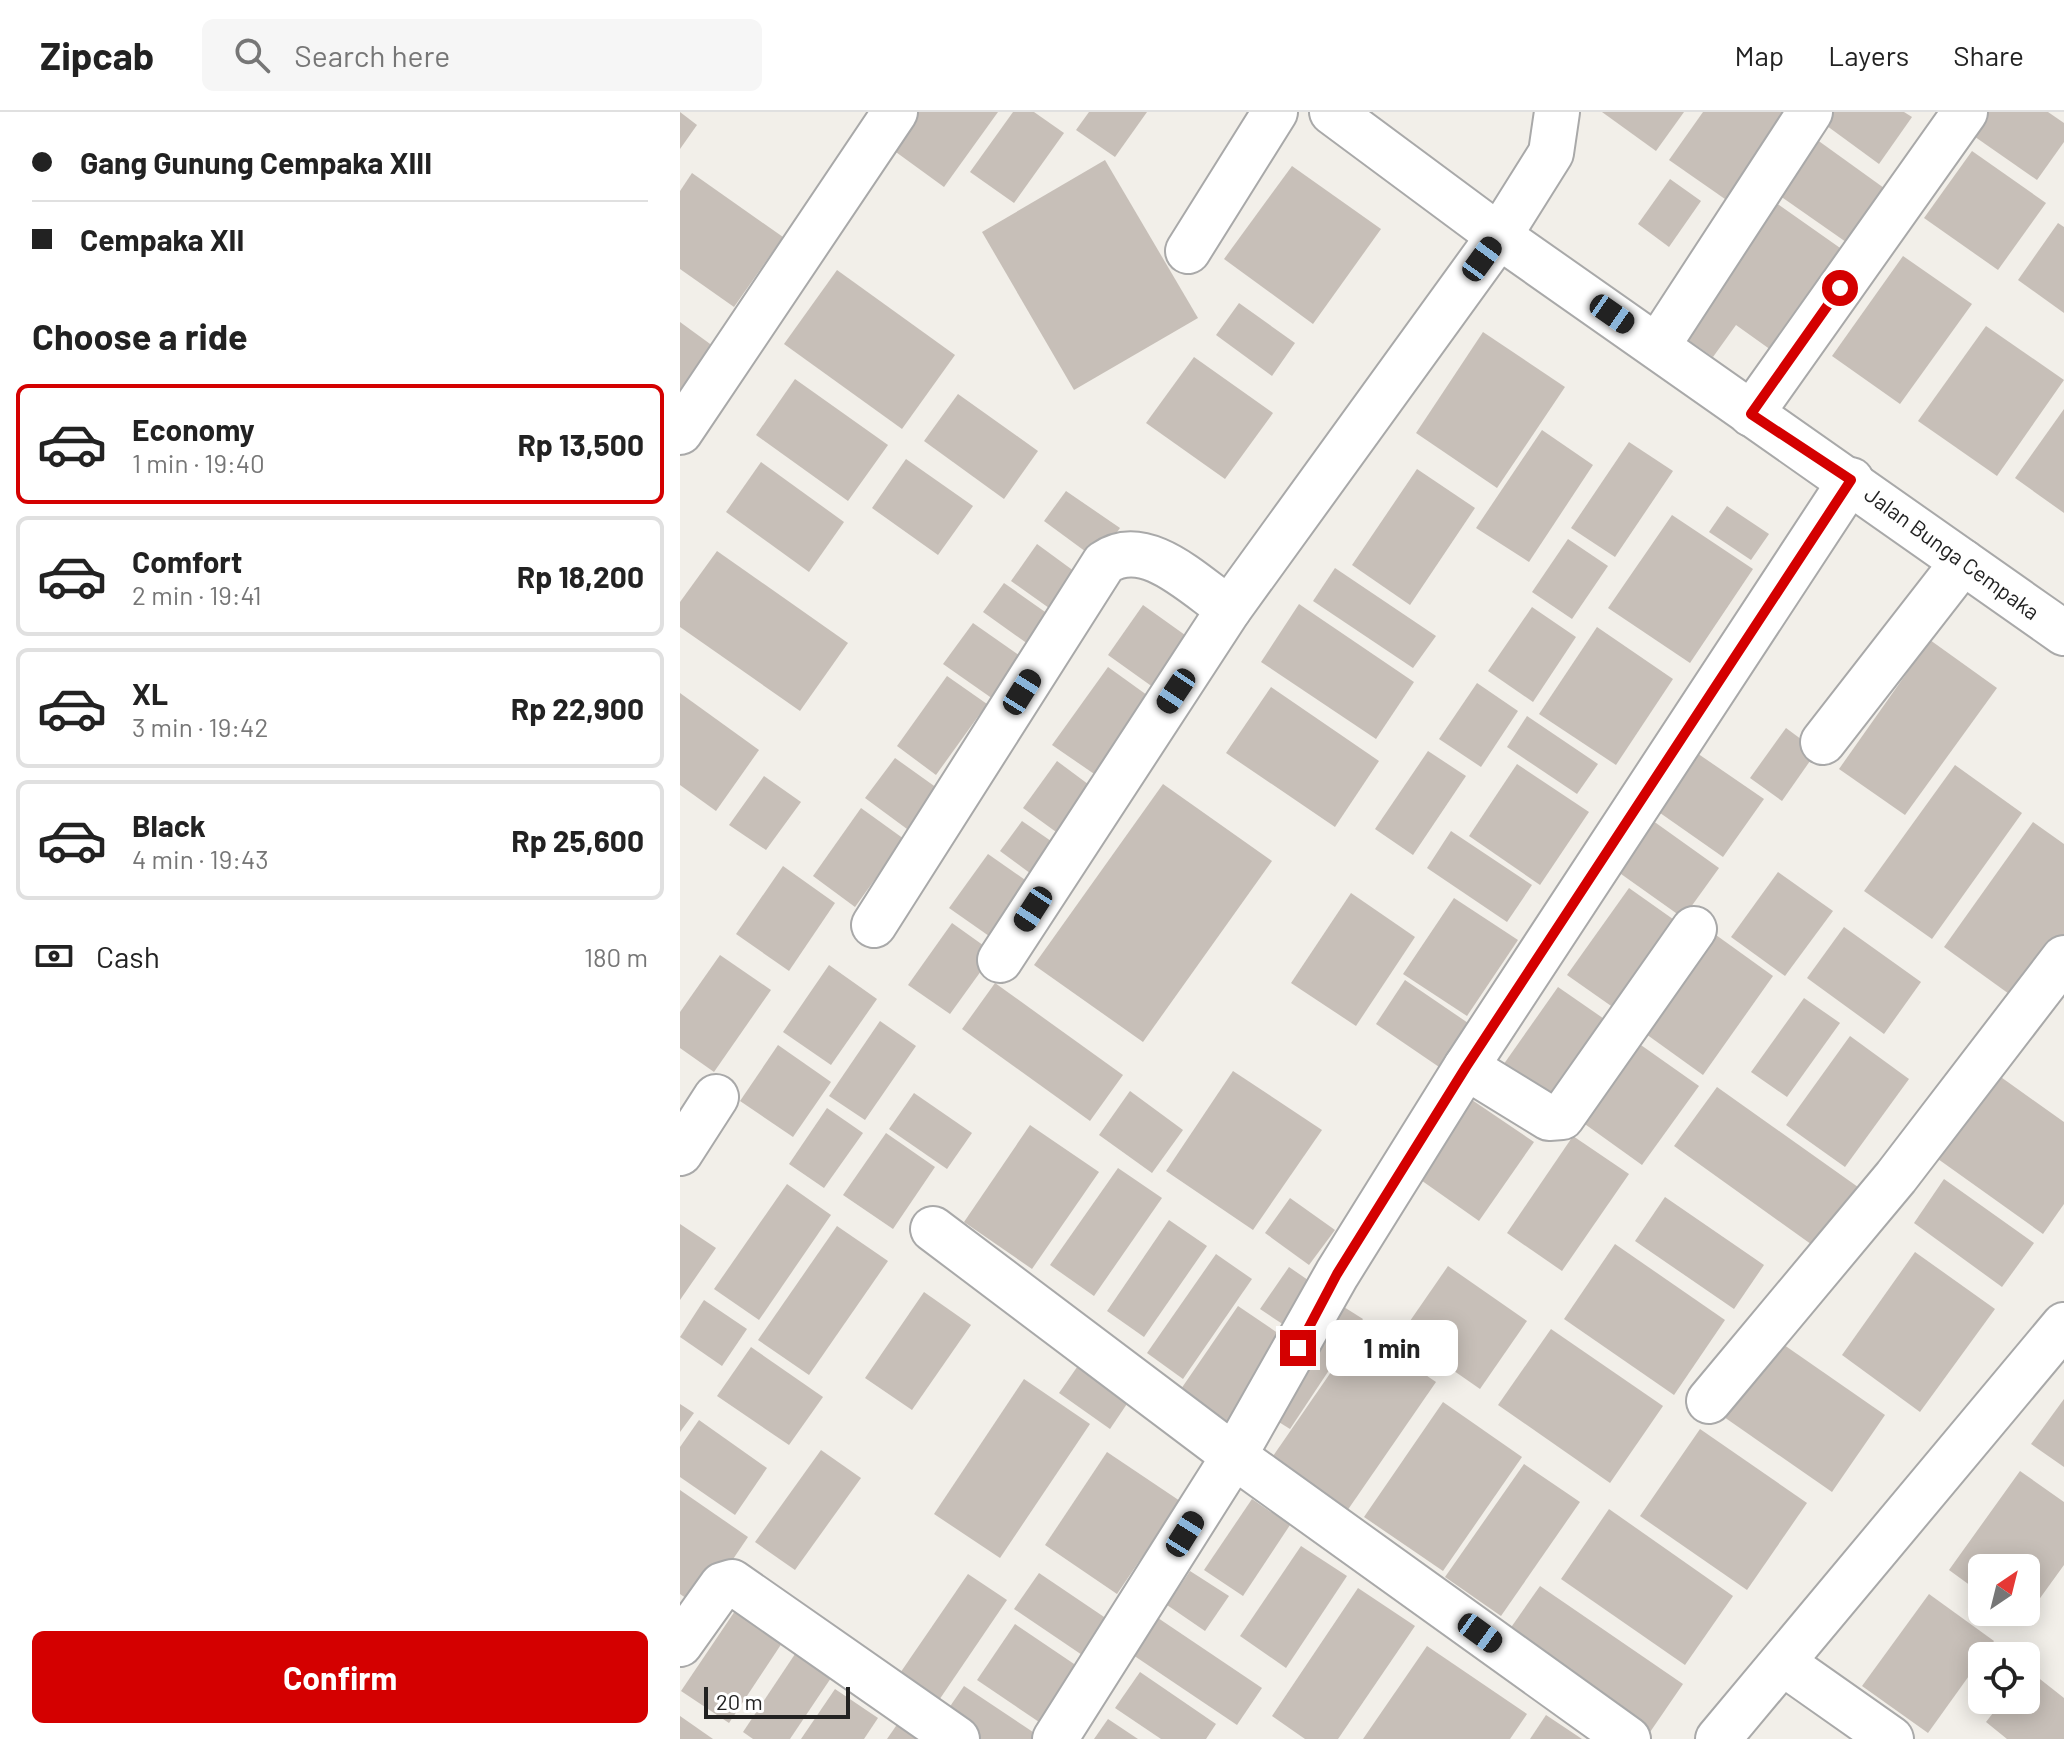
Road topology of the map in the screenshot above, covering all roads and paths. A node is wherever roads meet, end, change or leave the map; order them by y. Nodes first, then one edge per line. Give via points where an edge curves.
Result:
1 (895, 112) edge
2 (1275, 112) edge
3 (1332, 112) edge
4 (1557, 112) edge
5 (1810, 112) edge
6 (1965, 112) edge
7 (1499, 236) junction
8 (1188, 251) dead end
9 (1658, 345) junction
10 (1751, 414) junction
11 (680, 432) edge
12 (1851, 480) junction
13 (1963, 562) junction
14 (1229, 609) junction
15 (2061, 625) edge
16 (1823, 742) dead end
17 (874, 925) dead end
18 (1694, 929) dead end
19 (2064, 958) edge
20 (1000, 960) dead end
21 (1466, 1067) junction
22 (716, 1097) dead end
23 (680, 1153) edge
24 (933, 1229) dead end
25 (2064, 1325) edge
26 (1709, 1401) dead end
27 (1234, 1456) junction
28 (680, 1644) edge
29 (1783, 1663) junction
30 (957, 1739) edge
31 (1055, 1739) edge
32 (1628, 1739) edge
33 (1718, 1739) edge
34 (1891, 1739) edge

1 - 11 street
2 - 8 street
3 - 7 street, Jalan Bunga Cempaka
4 - 7 street via 1551,153
5 - 9 street
6 - 10 street
7 - 9 street, Jalan Bunga Cempaka
7 - 14 street
9 - 10 street, Jalan Bunga Cempaka
10 - 12 street, Jalan Bunga Cempaka
12 - 13 street, Jalan Bunga Cempaka
12 - 21 street
13 - 15 street, Jalan Bunga Cempaka
13 - 16 street
14 - 17 street via 1140,552 1118,553 1104,563
14 - 20 street
18 - 21 street via 1562,1117 1549,1118
19 - 26 street via 1896,1177
21 - 27 street via 1337,1274
22 - 23 street
24 - 27 street
25 - 29 street
27 - 31 street
27 - 32 street
28 - 30 street via 722,1585 732,1582
29 - 33 street
29 - 34 street

